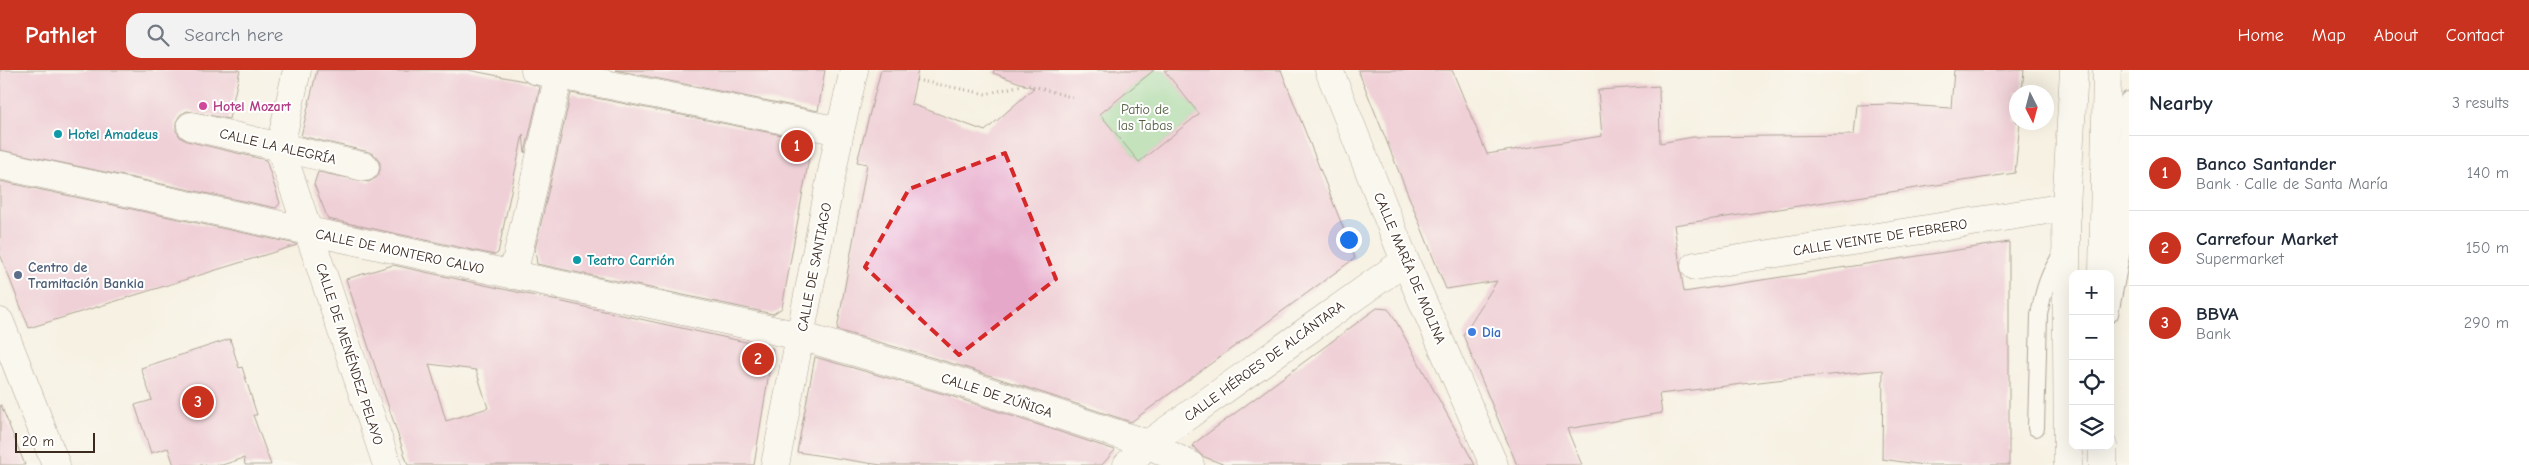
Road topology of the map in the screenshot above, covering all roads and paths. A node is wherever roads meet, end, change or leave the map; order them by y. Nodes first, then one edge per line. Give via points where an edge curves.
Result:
1 (297, 70) edge
2 (854, 70) edge
3 (1329, 70) edge
4 (2074, 70) edge
5 (2107, 70) edge
6 (551, 72) edge
7 (916, 80) dead end
8 (1074, 98) dead end
9 (2128, 100) edge
10 (191, 126) dead end
11 (840, 131) junction
12 (280, 147) junction
13 (0, 165) edge
14 (366, 167) dead end
15 (2066, 207) junction
16 (310, 232) junction
17 (2066, 250) junction
18 (1405, 261) junction
19 (1695, 266) dead end
20 (2104, 270) edge
21 (512, 275) junction
22 (2114, 293) edge
23 (0, 322) edge
24 (800, 336) junction
25 (2036, 428) dead end
26 (1148, 444) junction
27 (2103, 450) edge
28 (56, 465) edge
29 (387, 465) edge
30 (775, 465) edge
31 (1126, 465) edge
32 (1190, 465) edge
33 (1494, 465) edge
34 (2068, 465) edge
35 (2103, 465) edge

1 - 12 street
2 - 11 street, CALLE DE SANTIAGO
3 - 18 street, CALLE MARÍA DE MOLINA
4 - 15 street
5 - 20 street
6 - 11 street
6 - 21 street
7 - 8 path via 986,94 1026,84
9 - 22 lane via 2125,236
10 - 12 street, CALLE LA ALEGRÍA
11 - 24 street, CALLE DE SANTIAGO
12 - 14 street, CALLE LA ALEGRÍA
12 - 16 street, CALLE DE MENÉNDEZ PELAYO
13 - 16 street, CALLE DE MONTERO CALVO
15 - 17 street
15 - 19 street, CALLE VEINTE DE FEBRERO
16 - 21 street, CALLE DE MONTERO CALVO
16 - 29 street, CALLE DE MENÉNDEZ PELAYO
17 - 25 lane via 2054,268 2042,297
17 - 34 street
18 - 26 street, CALLE HÉROES DE ALCÁNTARA
18 - 33 street, CALLE MARÍA DE MOLINA
21 - 24 street, CALLE DE MONTERO CALVO
23 - 28 street
24 - 26 street, CALLE DE ZÚÑIGA via 956,381
24 - 30 street, CALLE DE SANTIAGO
26 - 31 street, CALLE HÉROES DE ALCÁNTARA
26 - 32 street, CALLE DE ZÚÑIGA
27 - 35 street

